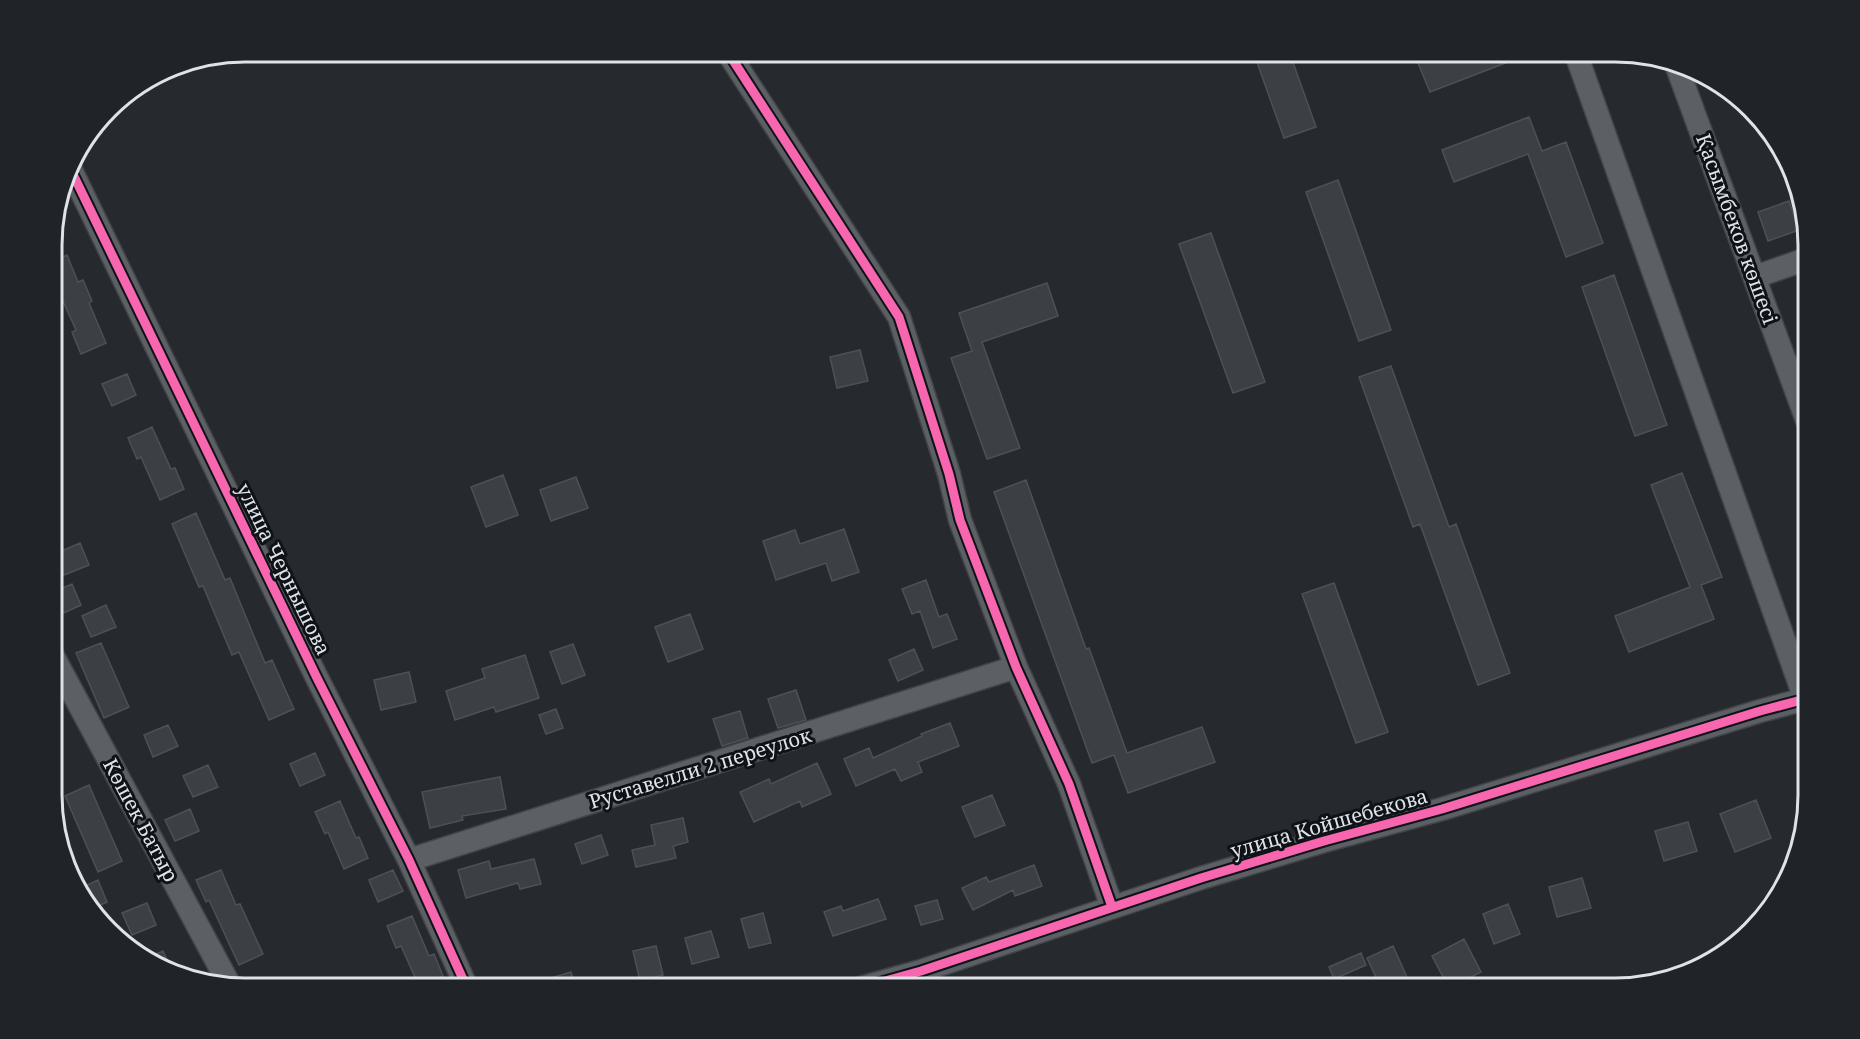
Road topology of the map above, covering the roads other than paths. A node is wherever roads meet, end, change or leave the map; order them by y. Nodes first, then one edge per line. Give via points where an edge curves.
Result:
1 (734, 62) edge
2 (1579, 62) edge
3 (1679, 73) edge
4 (74, 177) edge
5 (1798, 262) edge
6 (1755, 277) junction
7 (1798, 396) edge
8 (1016, 667) junction
9 (62, 673) edge
10 (1798, 673) edge
11 (1798, 700) edge
12 (409, 860) junction
13 (1112, 907) junction
14 (225, 976) edge
15 (462, 978) edge
16 (898, 978) edge

1 - 8 street via 899,317 950,474 960,520
2 - 10 street
3 - 6 street, Қасымбеков көшесі
4 - 12 street, улица Чернышова
5 - 6 street
6 - 7 street, Қасымбеков көшесі
8 - 12 street, Руставелли 2 переулок
8 - 13 street via 1069,784
9 - 14 street, Көшек Батыр
11 - 13 street, улица Койшебекова
12 - 15 street, улица Чернышова
13 - 16 street, улица Койшебекова

